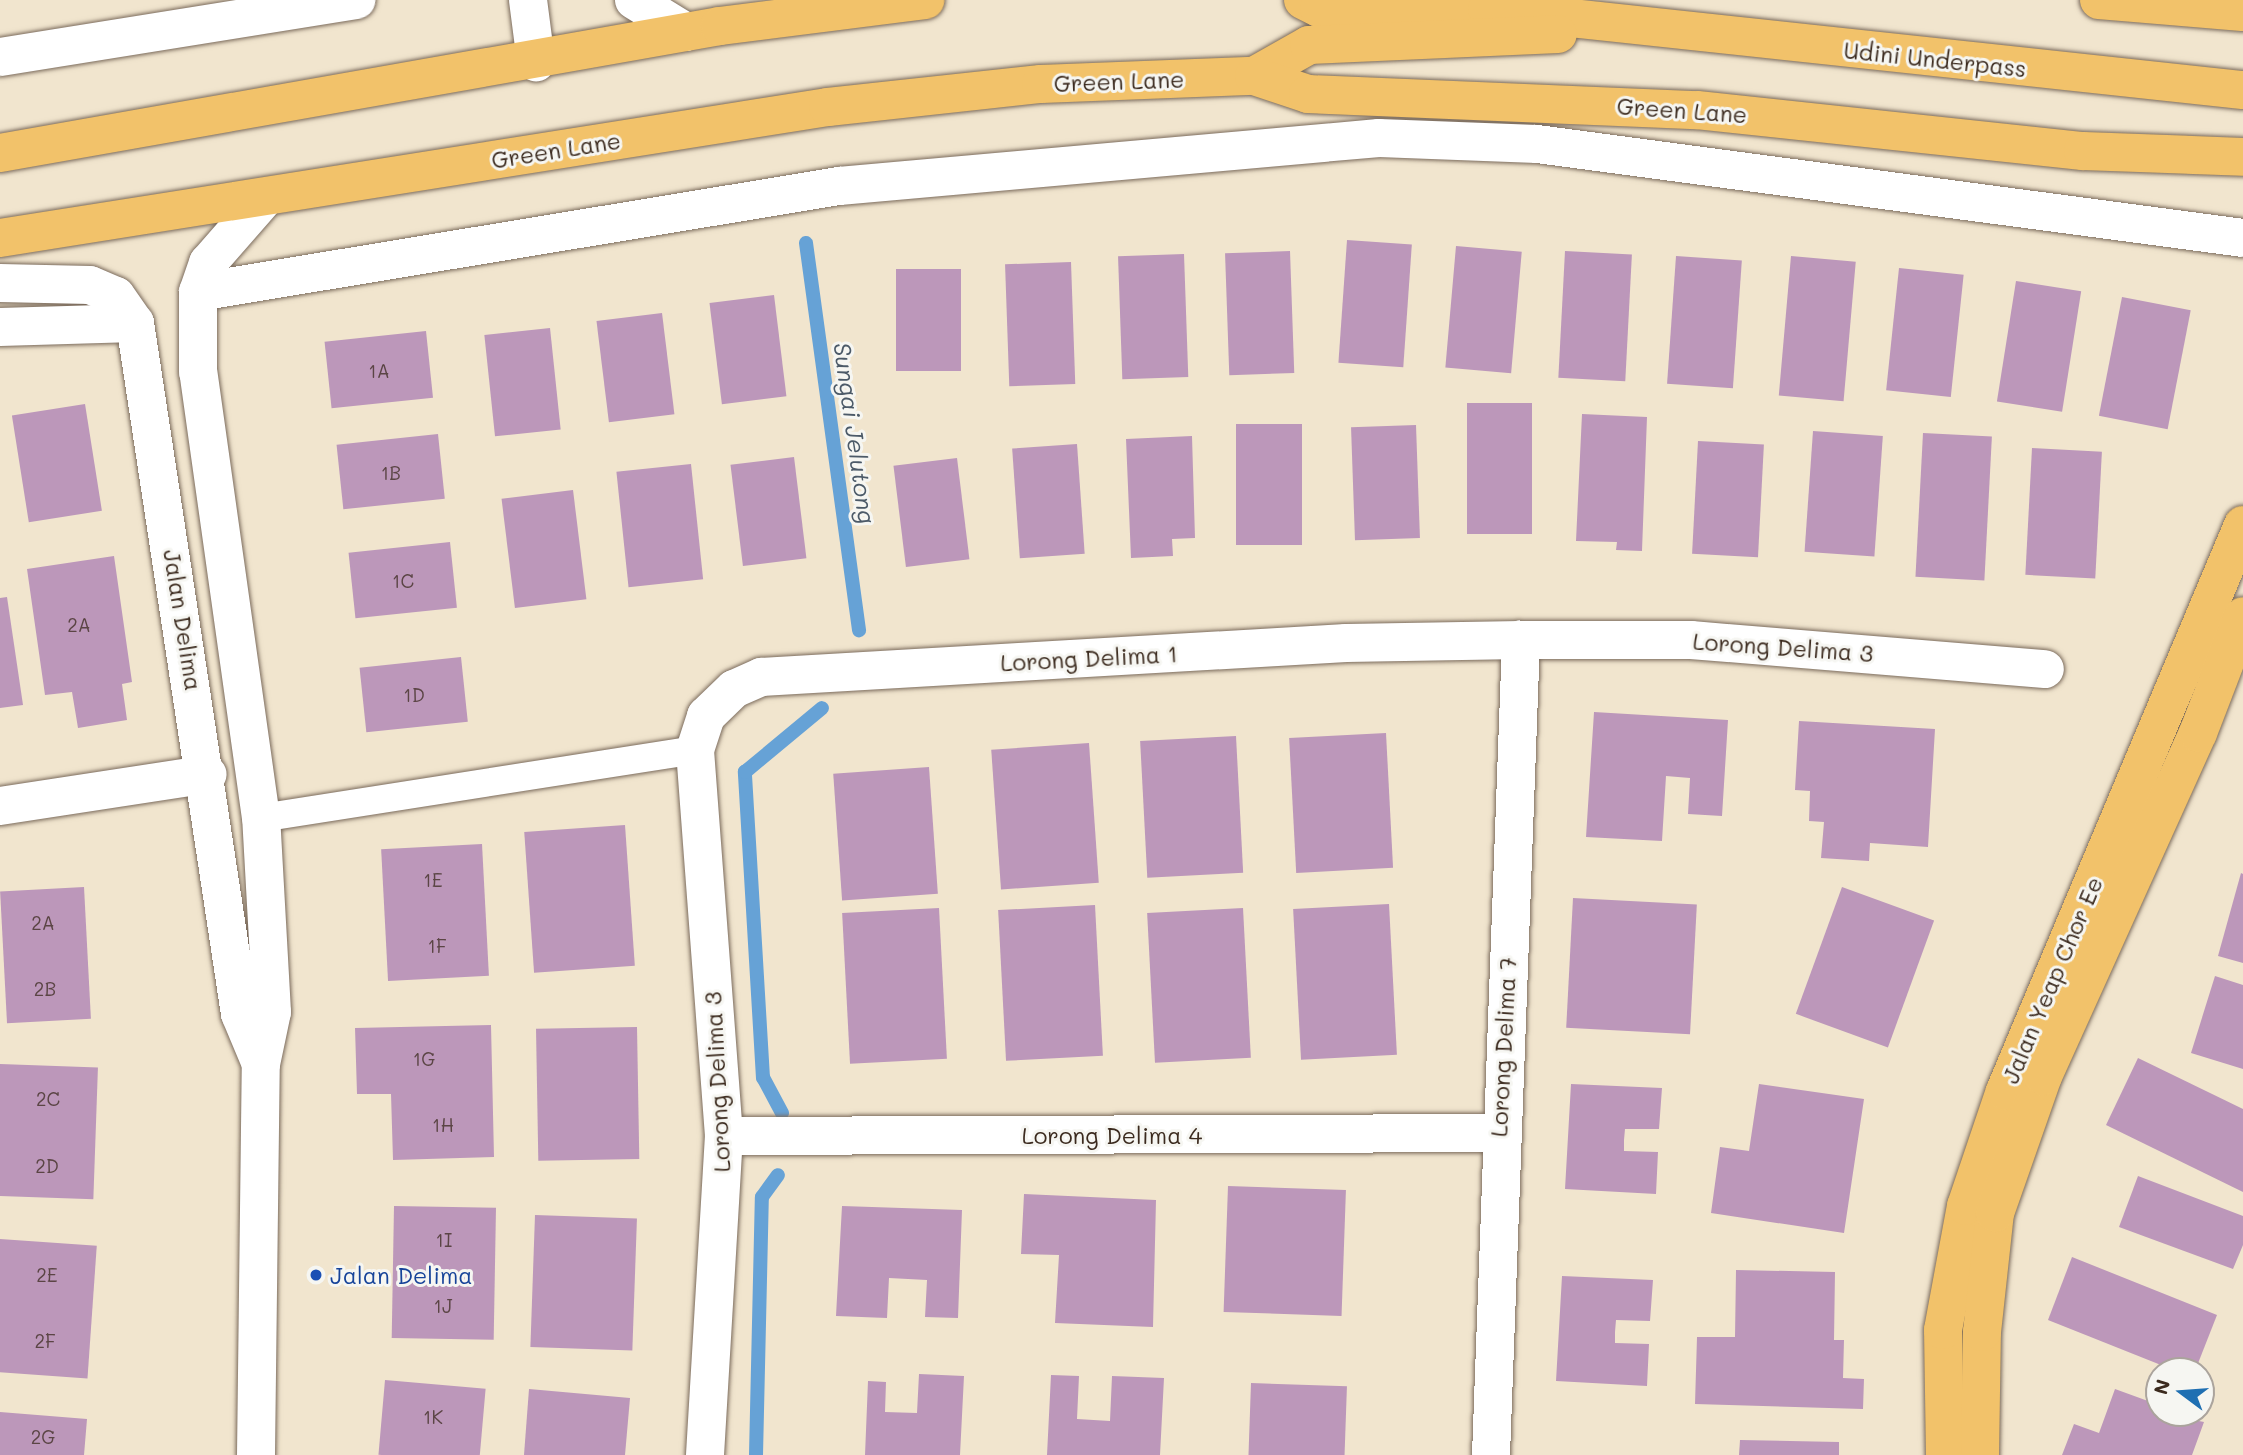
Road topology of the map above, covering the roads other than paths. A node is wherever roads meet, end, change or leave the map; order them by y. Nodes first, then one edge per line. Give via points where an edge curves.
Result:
1 (356, 0) edge
2 (528, 0) edge
3 (634, 0) edge
4 (925, 0) edge
5 (1303, 0) edge
6 (2099, 0) edge
7 (2243, 12) edge
8 (1626, 26) junction
9 (686, 33) junction
10 (0, 57) edge
11 (536, 62) junction
12 (1254, 76) junction
13 (2243, 90) edge
14 (0, 153) edge
15 (2243, 157) edge
16 (265, 198) junction
17 (2243, 238) edge
18 (0, 239) edge
19 (0, 283) edge
20 (198, 292) junction
21 (135, 323) junction
22 (0, 327) edge
23 (2243, 525) edge
24 (2243, 616) edge
25 (1521, 640) junction
26 (2045, 669) dead end
27 (695, 750) junction
28 (208, 774) junction
29 (0, 806) edge
30 (261, 818) junction
31 (261, 1064) junction
32 (1499, 1133) junction
33 (724, 1136) junction
34 (257, 1455) edge
35 (705, 1455) edge
36 (1490, 1455) edge
37 (1945, 1455) edge
38 (1980, 1455) edge

1 - 10 street
2 - 11 street
3 - 9 street
4 - 9 main road
5 - 8 main road, Udini Underpass via 1319,8 1487,9
6 - 7 main road
8 - 12 main road, Udini Underpass via 1482,41 1309,45
8 - 13 main road, Udini Underpass
9 - 11 main road
11 - 14 main road
12 - 15 main road, Green Lane via 1308,94 1698,110 2083,152
12 - 16 main road, Green Lane via 1041,84 828,107
16 - 18 main road, Green Lane
16 - 20 street, Jalan Delima via 208,263
17 - 20 street via 1537,144 1379,138 839,186
19 - 21 street, Jalan Delima via 90,285 116,296
20 - 30 street, Jalan Delima via 198,372
21 - 22 street
21 - 28 street, Jalan Delima
23 - 37 main road, Jalan Yeap Chor Ee via 2005,1091 1966,1206 1942,1330
24 - 38 main road, Jalan Yeap Chor Ee via 2198,733 2043,1076 1995,1213 1982,1332
25 - 26 street, Lorong Delima 3 via 1691,640
25 - 27 street, Lorong Delima 1 via 1346,643 761,677 734,689 706,716
25 - 32 street, Lorong Delima 7
27 - 30 lane
27 - 33 street, Lorong Delima 3
28 - 29 street
28 - 31 street, Jalan Delima via 240,1014
30 - 31 street, Jalan Delima via 272,1012
31 - 34 street, Jalan Delima
32 - 33 street, Lorong Delima 4
32 - 36 street, Lorong Delima 7
33 - 35 street, Lorong Delima 3

